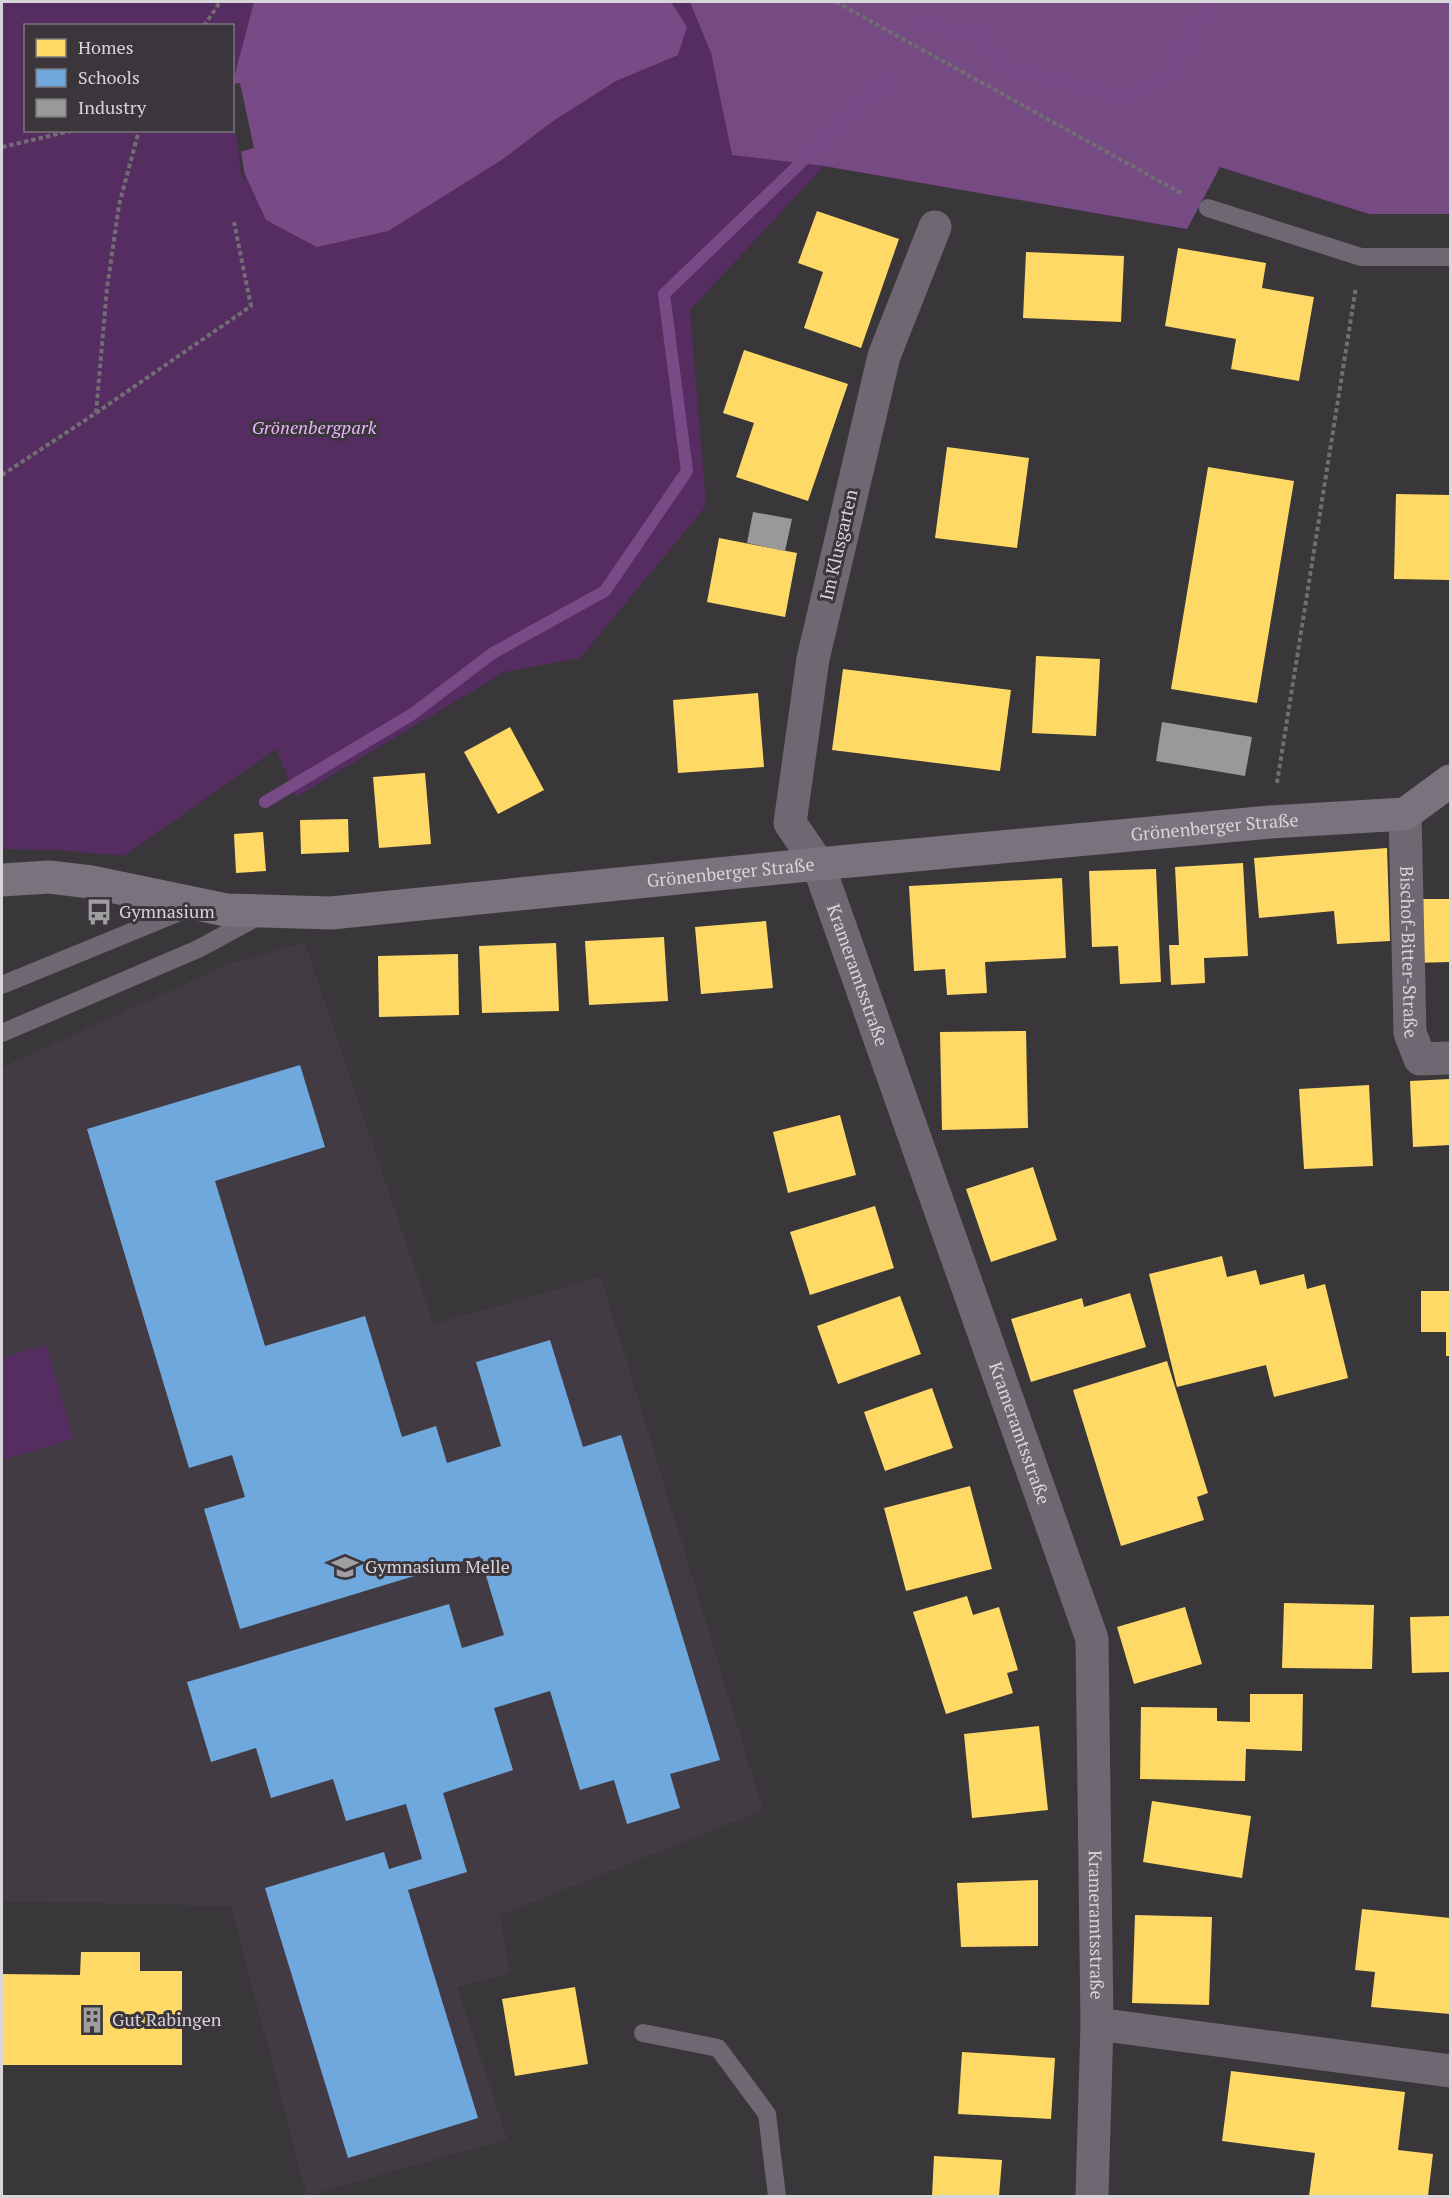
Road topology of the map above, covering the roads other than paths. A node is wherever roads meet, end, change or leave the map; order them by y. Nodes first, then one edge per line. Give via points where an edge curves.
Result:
1 (1208, 208) road end
2 (935, 227) dead end
3 (1450, 257) edge
4 (1450, 781) edge
5 (1405, 814) junction
6 (818, 864) junction
7 (2, 880) edge
8 (196, 905) junction
9 (268, 912) junction
10 (2, 985) edge
11 (2, 1033) edge
12 (1450, 1058) edge
13 (1097, 2024) junction
14 (643, 2033) dead end
15 (1450, 2071) edge
16 (777, 2196) edge
17 (1092, 2196) edge

1 - 3 lane via 1361,257
2 - 6 street, Im Klusgarten via 884,356 813,659 790,823
4 - 5 street
5 - 6 street, Grönenberger Straße via 1270,822
5 - 12 street, Bischof-Bitter-Straße via 1410,1033 1420,1059
6 - 9 street, Grönenberger Straße via 331,913
6 - 13 street, Krameramtsstraße via 1092,1639
7 - 8 street, Grönenberger Straße via 49,877
8 - 9 street, Grönenberger Straße
8 - 10 lane
9 - 11 lane via 198,949
13 - 15 street, Krameramtsstraße
13 - 17 street, Krameramtsstraße
14 - 16 lane via 718,2048 767,2114

